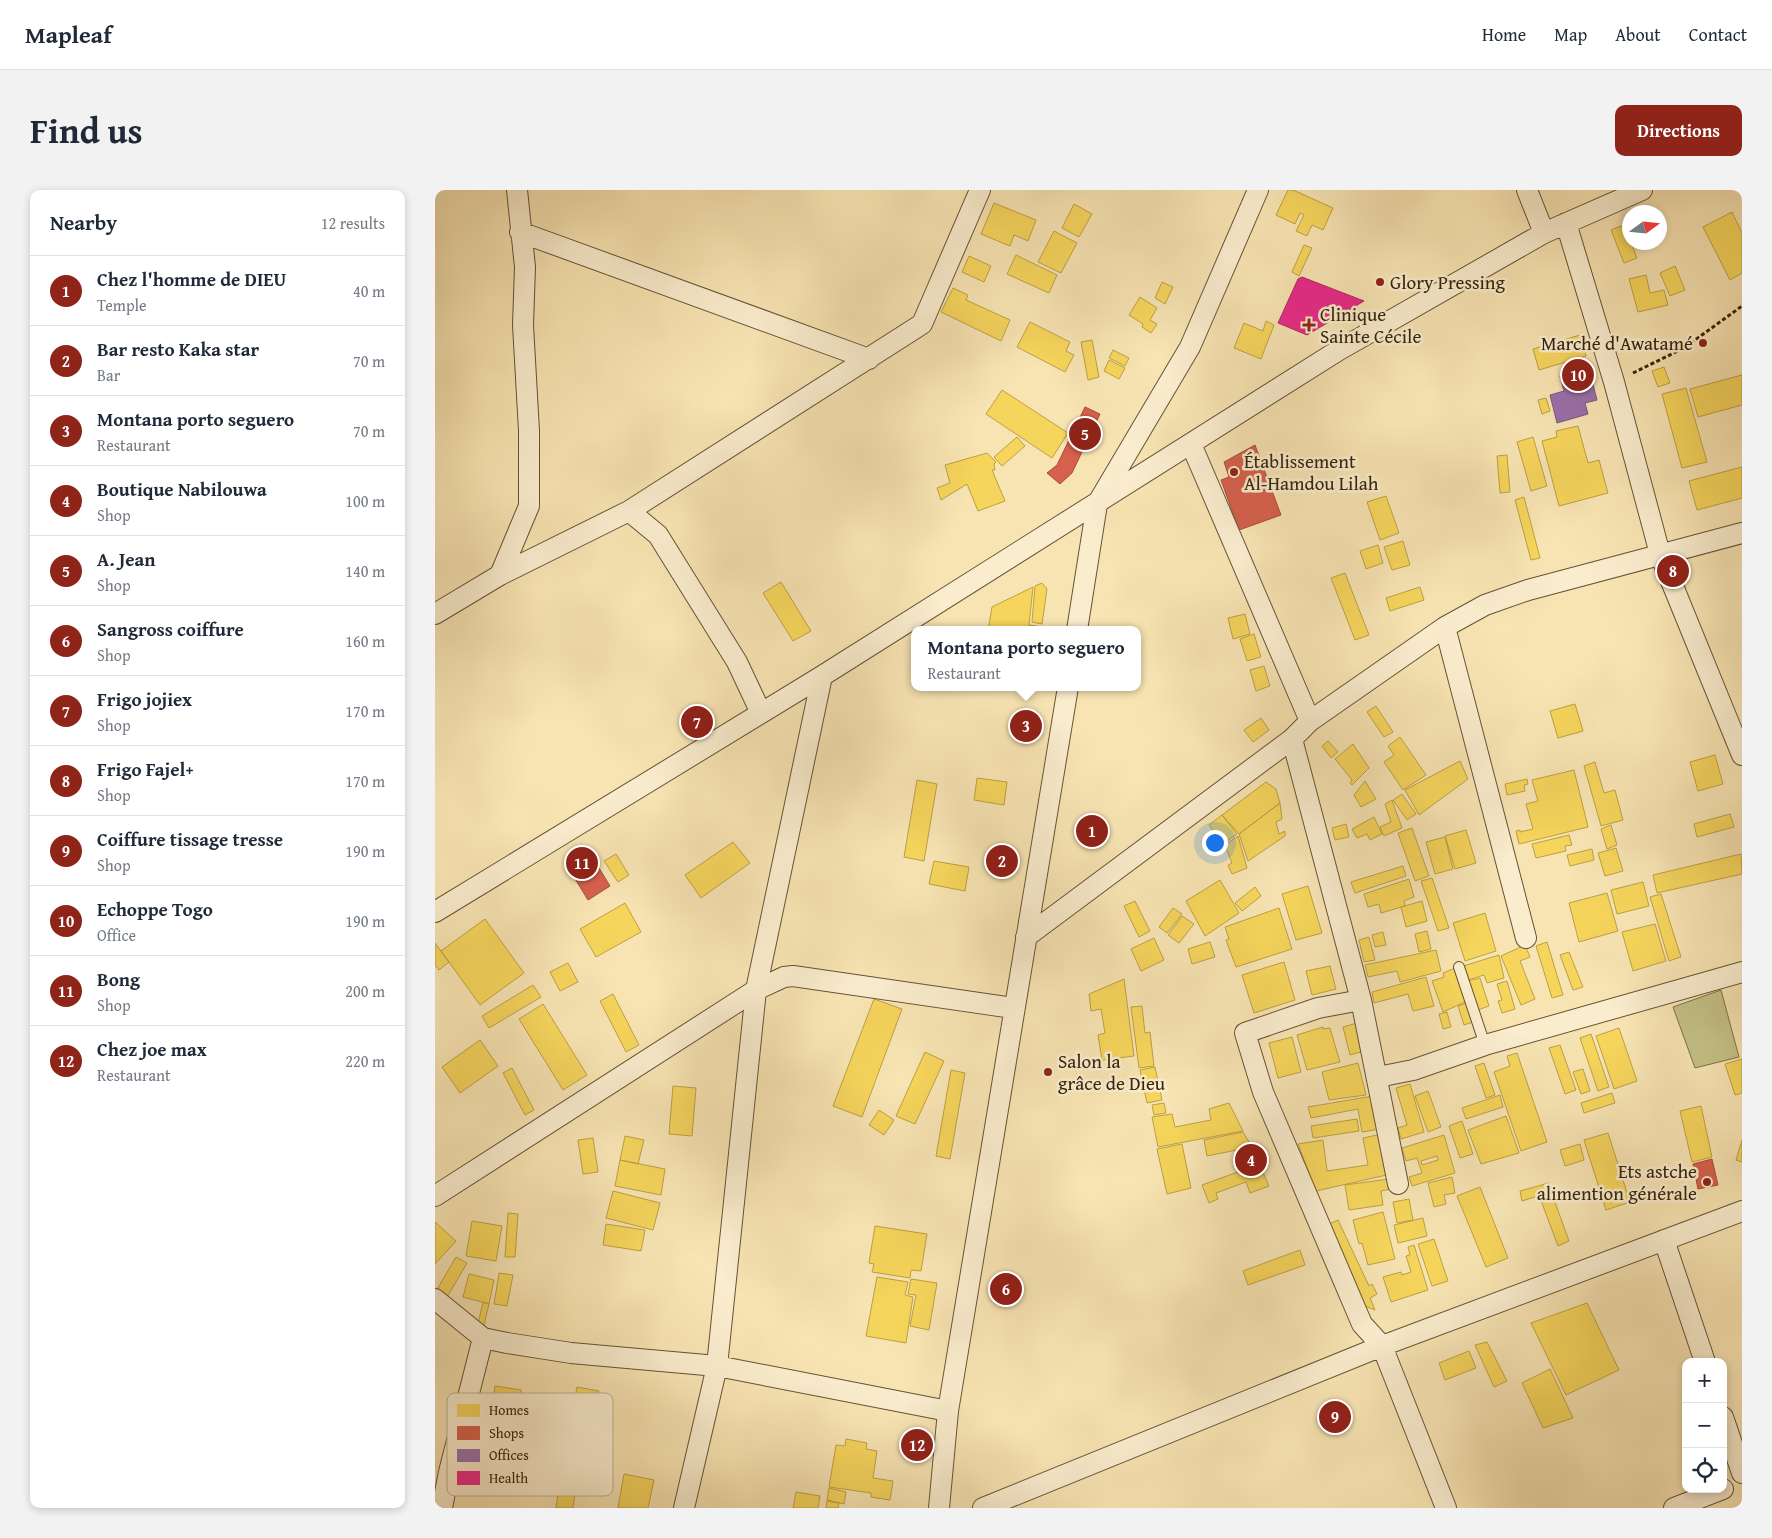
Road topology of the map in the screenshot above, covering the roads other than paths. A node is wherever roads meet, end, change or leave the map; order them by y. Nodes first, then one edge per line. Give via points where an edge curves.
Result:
1 (517, 190) edge
2 (980, 190) edge
3 (1258, 190) edge
4 (1527, 190) edge
5 (1642, 190) edge
6 (1566, 223) junction
7 (520, 232) junction
8 (1544, 233) junction
9 (869, 359) junction
10 (1191, 444) junction
11 (1097, 504) junction
12 (629, 511) junction
13 (1742, 533) edge
14 (1660, 554) junction
15 (500, 575) junction
16 (435, 614) edge
17 (1078, 626) edge
18 (1445, 627) junction
19 (822, 676) junction
20 (1067, 691) edge
21 (761, 713) junction
22 (1310, 721) junction
23 (1292, 739) junction
24 (1742, 755) edge
25 (435, 912) edge
26 (1026, 937) junction
27 (1526, 938) dead end
28 (1459, 967) dead end
29 (1742, 972) edge
30 (756, 990) junction
31 (1361, 1000) junction
32 (1013, 1008) junction
33 (1485, 1045) junction
34 (1378, 1077) junction
35 (1398, 1184) dead end
36 (435, 1196) edge
37 (1742, 1210) edge
38 (1664, 1240) junction
39 (435, 1300) edge
40 (483, 1338) junction
41 (1382, 1346) junction
42 (1704, 1358) edge
43 (717, 1366) junction
44 (466, 1393) edge
45 (949, 1411) junction
46 (1727, 1429) edge
47 (447, 1456) edge
48 (442, 1472) edge
49 (1742, 1473) edge
50 (1742, 1482) edge
51 (1727, 1488) edge
52 (1712, 1493) edge
53 (442, 1508) edge
54 (684, 1508) edge
55 (939, 1508) edge
56 (983, 1508) edge
57 (1446, 1508) edge
58 (1673, 1508) edge

1 - 7 street
2 - 9 street via 923,324
3 - 11 street via 1190,347
4 - 8 street
5 - 6 street
6 - 8 street
6 - 14 street via 1614,382
7 - 9 street
7 - 15 street via 525,267 523,326 529,506
8 - 10 street via 1339,350
9 - 12 street
10 - 11 street
10 - 22 street
11 - 17 street
11 - 19 street
12 - 15 street
12 - 21 street via 658,536 737,662
13 - 14 street
14 - 18 street via 1511,596 1485,605
14 - 24 street
15 - 16 street
18 - 22 street
18 - 27 street
19 - 21 street
19 - 30 street
20 - 26 street
21 - 25 street
22 - 23 street
23 - 26 street
23 - 31 street
26 - 32 street
28 - 33 lane
29 - 33 street
30 - 32 street via 783,977 793,976
30 - 36 street
30 - 43 street
31 - 34 street
31 - 41 street via 1318,1008 1245,1033 1263,1092 1362,1324
32 - 45 street
33 - 34 street via 1413,1070
34 - 35 street
37 - 38 street
38 - 41 street
38 - 42 street
39 - 40 street
40 - 43 street via 571,1353
40 - 44 street
41 - 56 street
41 - 57 street
43 - 45 street
43 - 54 street
45 - 55 street
46 - 49 street
47 - 48 street
48 - 53 street
50 - 51 street
52 - 58 street

